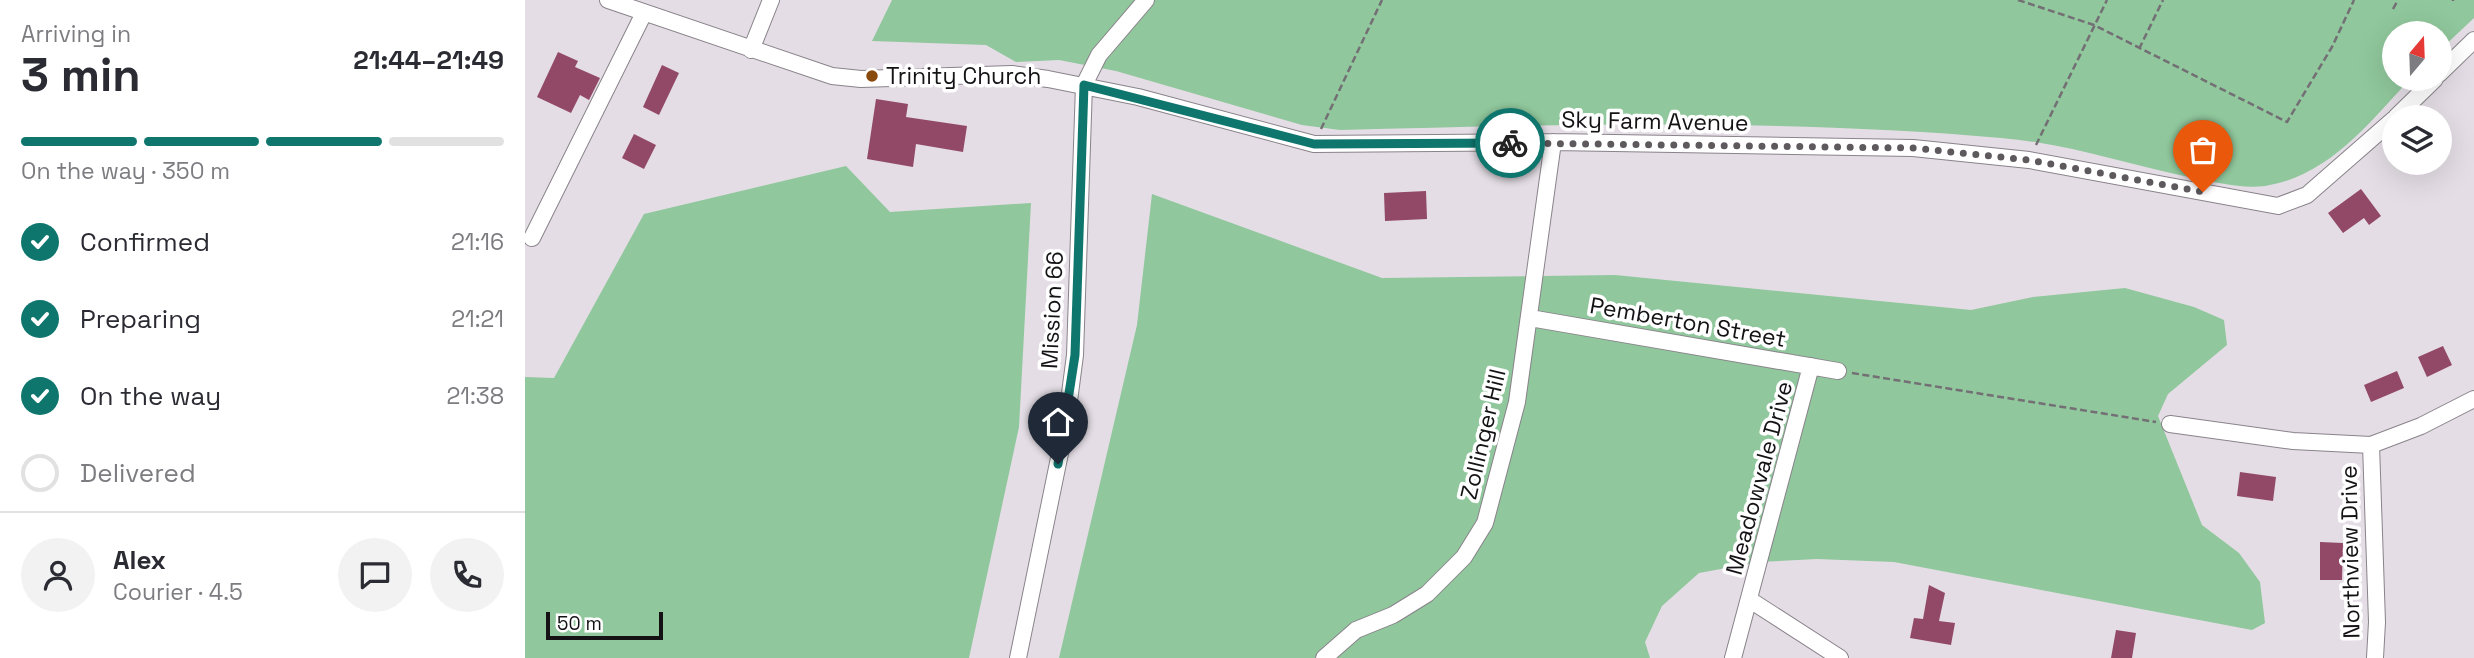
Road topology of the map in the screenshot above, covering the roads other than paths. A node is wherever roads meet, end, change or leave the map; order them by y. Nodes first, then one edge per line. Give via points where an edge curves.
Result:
1 (608, 0) edge
2 (771, 0) edge
3 (1146, 0) edge
4 (643, 13) junction
5 (2474, 40) edge
6 (751, 50) junction
7 (2452, 61) edge
8 (1084, 85) junction
9 (2423, 91) edge
10 (2408, 105) edge
11 (2382, 129) edge
12 (1553, 142) junction
13 (532, 238) dead end
14 (1530, 318) junction
15 (1811, 366) junction
16 (1838, 370) road end
17 (2474, 399) edge
18 (2170, 424) road end
19 (2371, 445) junction
20 (1750, 600) junction
21 (1018, 658) edge
22 (1324, 658) edge
23 (1733, 658) edge
24 (1840, 658) edge
25 (2375, 658) edge

1 - 4 street, Sky Farm Avenue
2 - 6 street
3 - 8 street via 1099,55
4 - 6 street, Sky Farm Avenue
4 - 13 street
5 - 7 street
6 - 8 street, Sky Farm Avenue via 842,77 1012,74
8 - 12 street, Sky Farm Avenue via 1314,144
8 - 21 street, Mission 66 via 1075,355 1066,424
9 - 10 street, Sky Farm Avenue
11 - 12 street, Sky Farm Avenue via 2307,195 2278,206 2029,160 1913,148
12 - 14 street, Zollinger Hill
14 - 15 street, Pemberton Street
14 - 22 street, Zollinger Hill via 1517,401 1485,523 1464,557 1427,594 1356,630
15 - 16 street, Pemberton Street
15 - 20 street, Meadowvale Drive
17 - 19 street
18 - 19 street via 2293,442
19 - 25 street, Northview Drive
20 - 23 street, Meadowvale Drive
20 - 24 street, Meadowvale Drive

